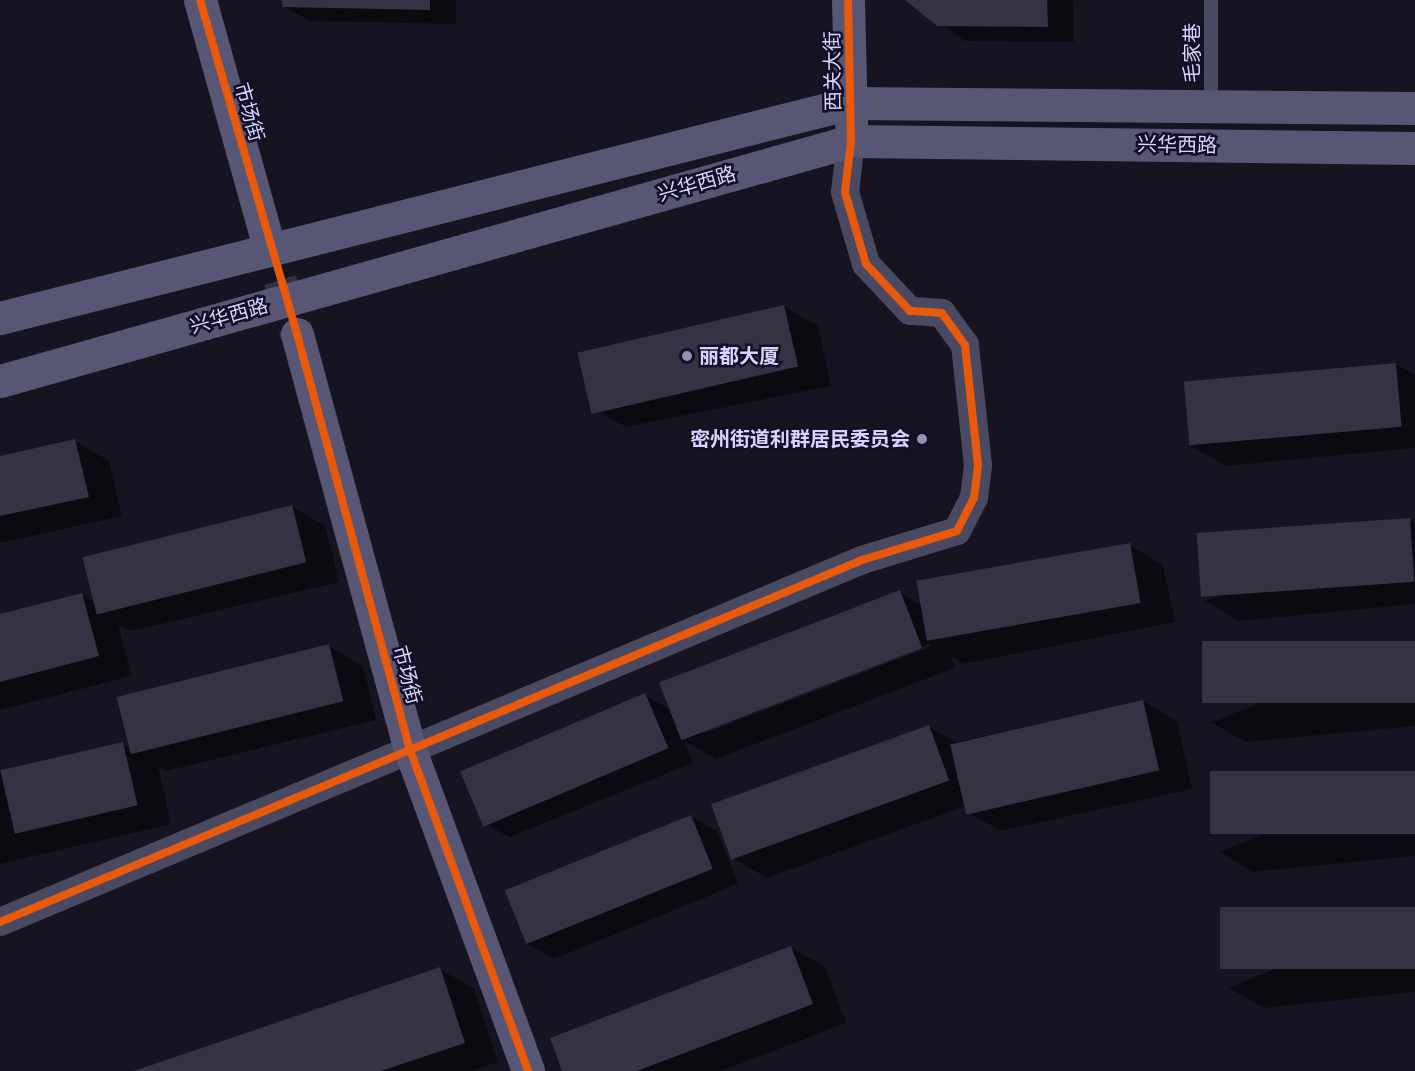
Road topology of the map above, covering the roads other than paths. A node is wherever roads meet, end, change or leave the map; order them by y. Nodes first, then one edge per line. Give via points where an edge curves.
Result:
1 (200, 0) edge
2 (848, 0) edge
3 (1211, 0) edge
4 (851, 103) junction
5 (1211, 106) junction
6 (1415, 108) edge
7 (851, 141) junction
8 (1415, 148) edge
9 (265, 233) tunnel mouth
10 (0, 318) edge
11 (297, 334) tunnel mouth
12 (0, 381) edge
13 (409, 747) junction
14 (0, 922) edge
15 (528, 1071) edge

1 - 9 main road, 市场街
2 - 4 main road, 西关大街
3 - 5 lane, 毛家巷
4 - 5 main road
4 - 7 main road, 西关大街
4 - 10 main road
5 - 6 main road
7 - 8 main road, 兴华西路
7 - 12 main road, 兴华西路
7 - 13 street via 845,192 866,264 910,311 942,313 964,345 978,465 974,498 957,531 862,560
11 - 13 main road, 市场街
13 - 14 street
13 - 15 main road, 市场街

